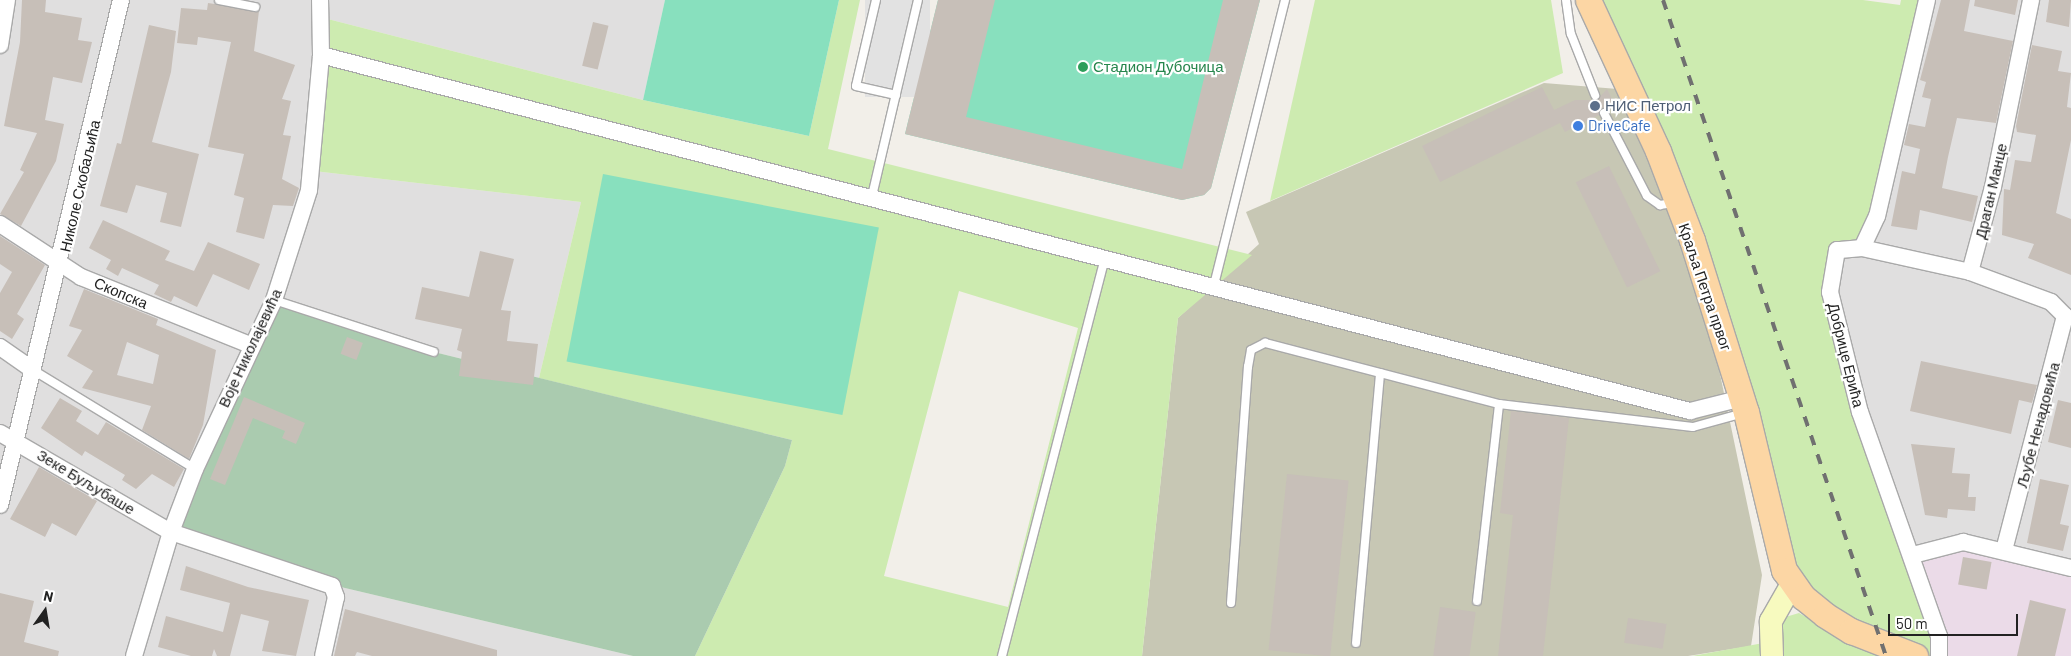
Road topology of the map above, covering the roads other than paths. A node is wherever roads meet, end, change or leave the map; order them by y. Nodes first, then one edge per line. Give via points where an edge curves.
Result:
1 (7, 0) edge
2 (121, 0) edge
3 (219, 0) edge
4 (320, 0) edge
5 (876, 0) edge
6 (918, 0) edge
7 (1285, 0) edge
8 (1566, 0) edge
9 (1588, 0) edge
10 (1927, 0) edge
11 (2030, 0) edge
12 (255, 7) dead end
13 (0, 46) edge
14 (321, 55) junction
15 (896, 95) junction
16 (1595, 95) dead end
17 (1604, 113) dead end
18 (872, 196) junction
19 (1676, 202) junction
20 (0, 224) edge
21 (1862, 248) junction
22 (1106, 256) junction
23 (61, 265) junction
24 (1970, 272) junction
25 (1214, 285) junction
26 (274, 300) junction
27 (250, 345) junction
28 (0, 347) edge
29 (434, 352) dead end
30 (33, 370) junction
31 (1380, 373) junction
32 (1499, 404) junction
33 (1744, 405) junction
34 (0, 433) edge
35 (16, 440) junction
36 (195, 469) junction
37 (0, 505) edge
38 (171, 532) junction
39 (2004, 551) junction
40 (1913, 555) junction
41 (2071, 568) edge
42 (1792, 584) junction
43 (1477, 601) dead end
44 (1231, 603) dead end
45 (1356, 643) dead end
46 (134, 656) edge
47 (323, 656) edge
48 (1002, 656) edge
49 (1772, 656) edge
50 (1915, 656) edge
51 (1939, 656) edge

1 - 13 street
2 - 23 street, Николе Скобаљића
3 - 12 lane
4 - 14 street, Воје Николајевића
5 - 15 lane via 856,86
6 - 15 lane
7 - 25 lane
8 - 16 lane via 1571,34
9 - 19 main road, Краља Петра првог via 1658,151
10 - 21 street via 1877,216
11 - 24 street, Драган Манце via 1993,187
14 - 18 street
14 - 26 street, Воје Николајевића via 314,171
15 - 18 lane
17 - 19 lane via 1646,196 1660,205
18 - 22 street
19 - 33 main road, Краља Петра првог
20 - 23 street, Скопска
21 - 24 street
21 - 40 street, Добрице Ерића via 1836,250 1830,292 1860,412
22 - 25 street
22 - 48 lane
23 - 27 street, Скопска
23 - 30 street, Николе Скобаљића
24 - 39 street, Љубе Ненадовића via 2051,302 2065,316
25 - 33 street via 1690,411
26 - 27 street, Воје Николајевића
26 - 29 lane
27 - 36 street, Воје Николајевића
28 - 30 street
30 - 35 street, Николе Скобаљића
30 - 36 lane
31 - 32 lane
31 - 44 lane via 1265,343 1251,350
31 - 45 lane
32 - 33 lane via 1693,427
32 - 43 lane
33 - 42 main road, Краља Петра првог via 1779,555
34 - 35 street, Зеке Буљубаше
35 - 37 street, Николе Скобаљића
35 - 38 street, Зеке Буљубаше
36 - 38 street, Воје Николајевића
38 - 46 street, Воје Николајевића
38 - 47 street, Зеке Буљубаше via 332,586 336,597
39 - 40 street via 1963,542
39 - 41 street
40 - 51 street via 1939,636
42 - 49 main road via 1771,622
42 - 50 main road, Краља Петра првог via 1825,615

